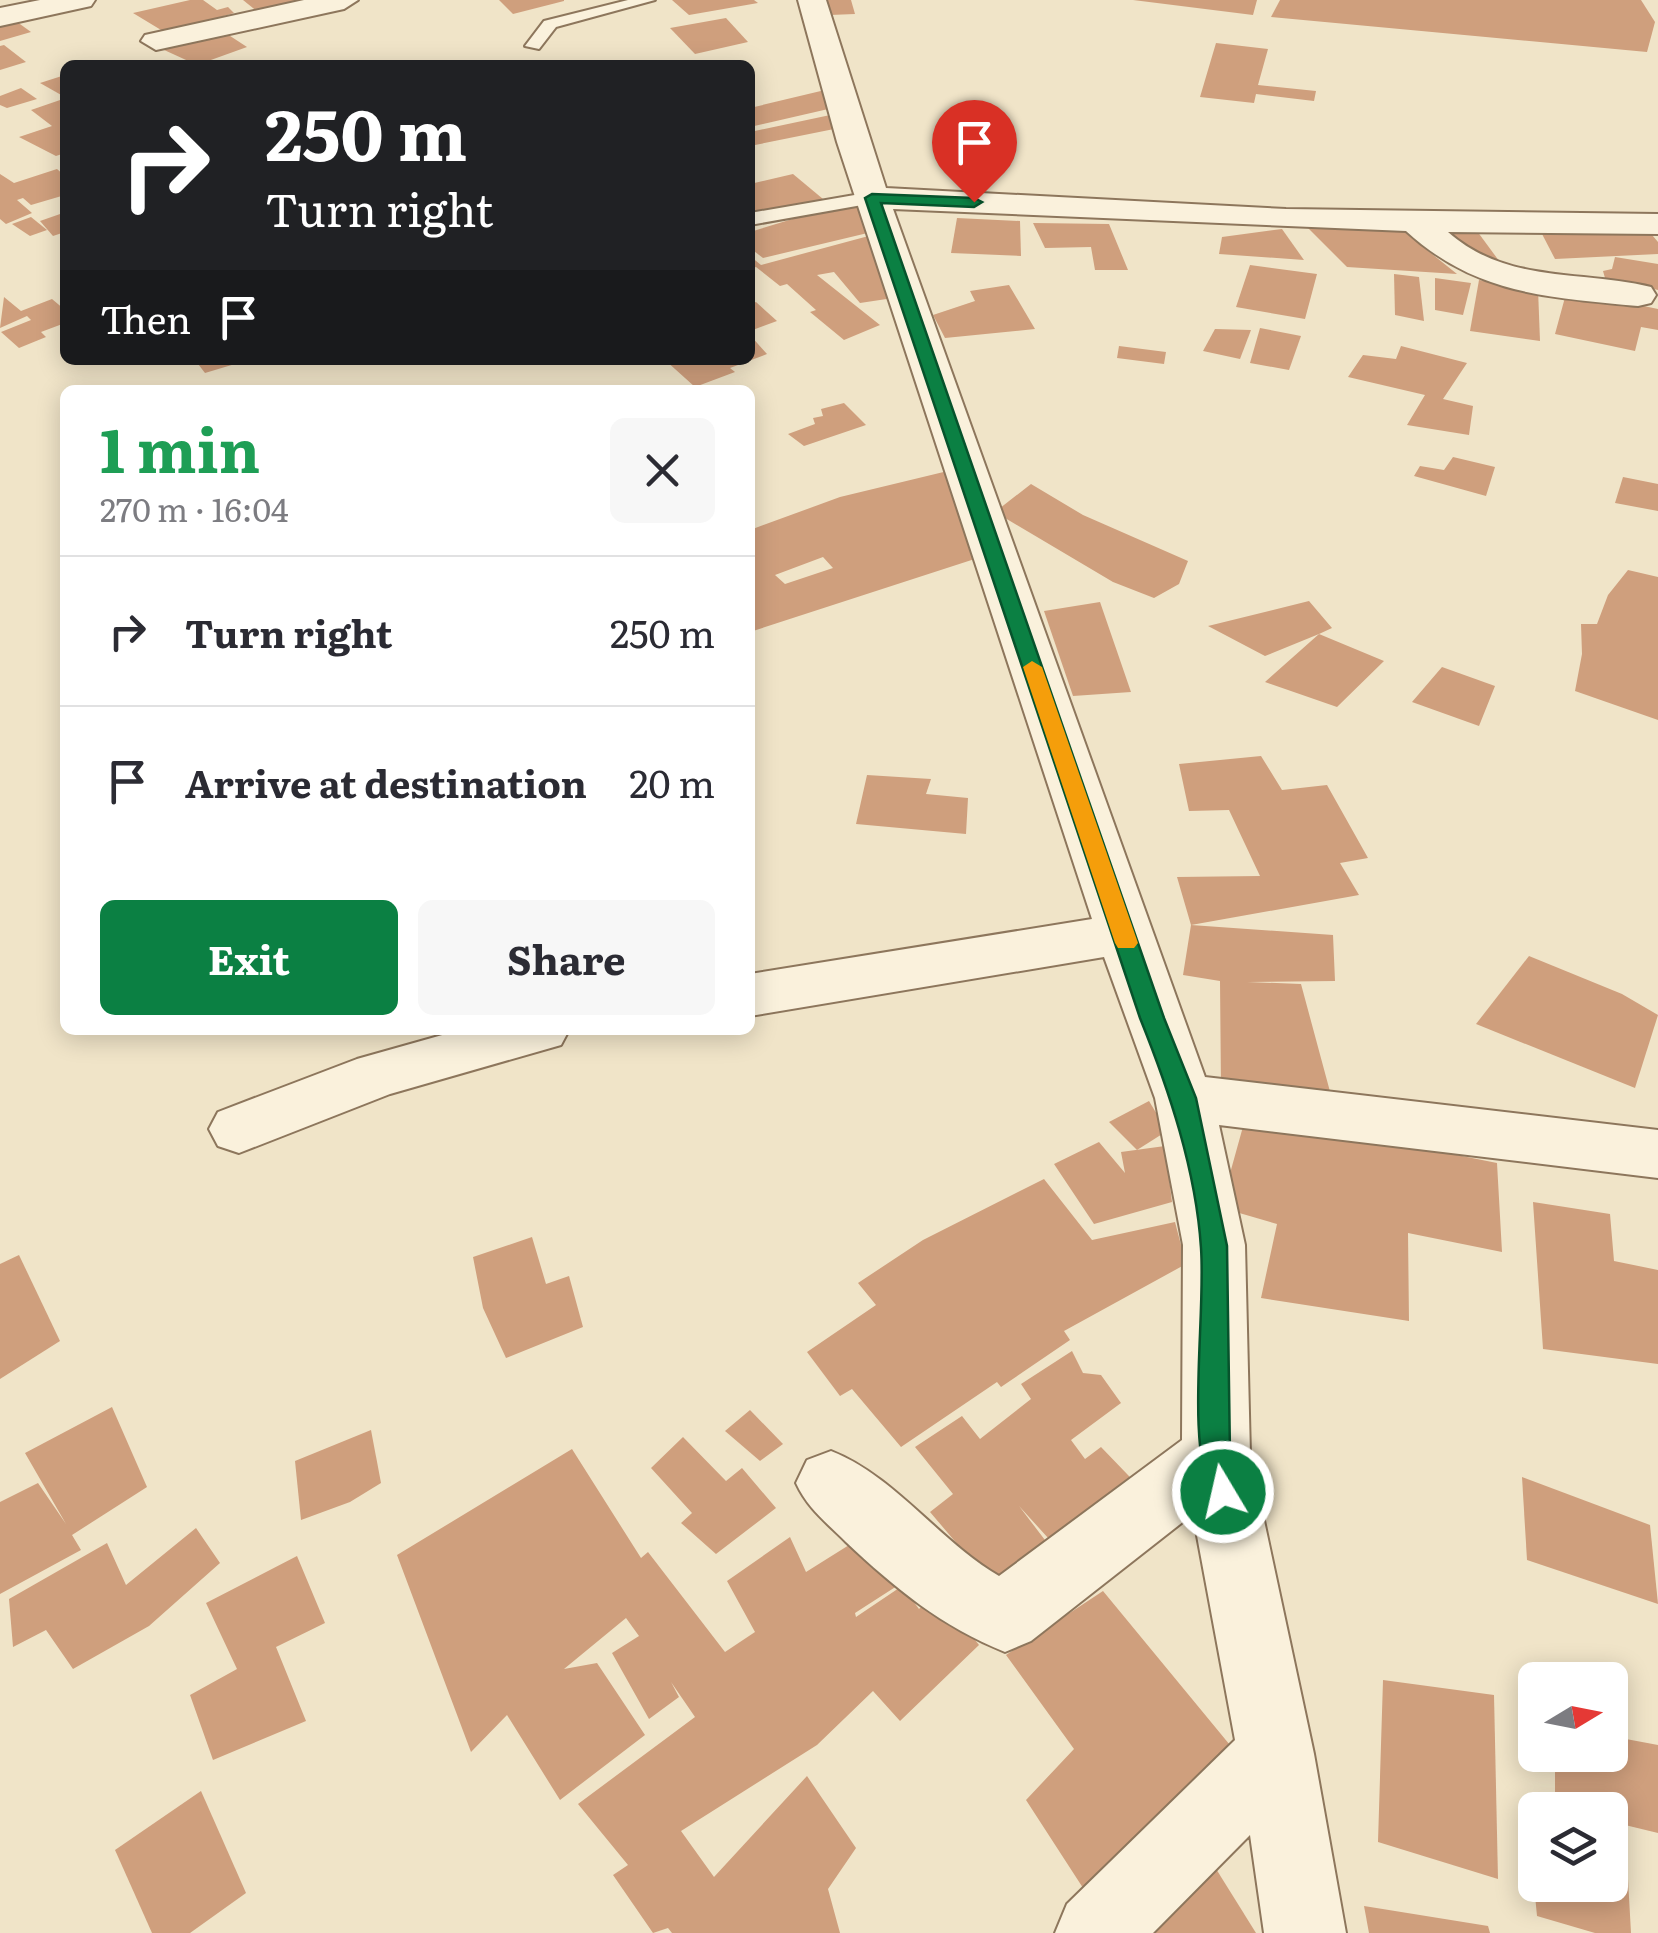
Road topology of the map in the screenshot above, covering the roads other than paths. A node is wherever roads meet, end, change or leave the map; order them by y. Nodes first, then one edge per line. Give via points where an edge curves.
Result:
1 (81, 0) edge
2 (344, 0) edge
3 (647, 0) edge
4 (812, 0) edge
5 (0, 16) edge
6 (156, 41) dead end
7 (533, 46) dead end
8 (872, 198) junction
9 (755, 217) edge
10 (1416, 222) junction
11 (1658, 224) edge
12 (1638, 295) dead end
13 (1124, 934) junction
14 (755, 994) edge
15 (523, 1035) edge
16 (1184, 1098) junction
17 (238, 1128) dead end
18 (1658, 1154) edge
19 (1216, 1455) junction
20 (831, 1483) dead end
21 (1276, 1754) junction
22 (1096, 1933) edge
23 (1305, 1933) edge

1 - 5 street
2 - 6 street
3 - 7 lane via 550,24
4 - 8 street
8 - 9 lane
8 - 10 street
8 - 13 street
10 - 11 street
10 - 12 street via 1466,262 1505,280
13 - 14 street
13 - 16 street
15 - 17 street via 376,1075
16 - 18 street
16 - 19 street via 1214,1246
19 - 20 street via 1005,1616 972,1604 930,1575 886,1527
19 - 21 street
21 - 22 street
21 - 23 street

